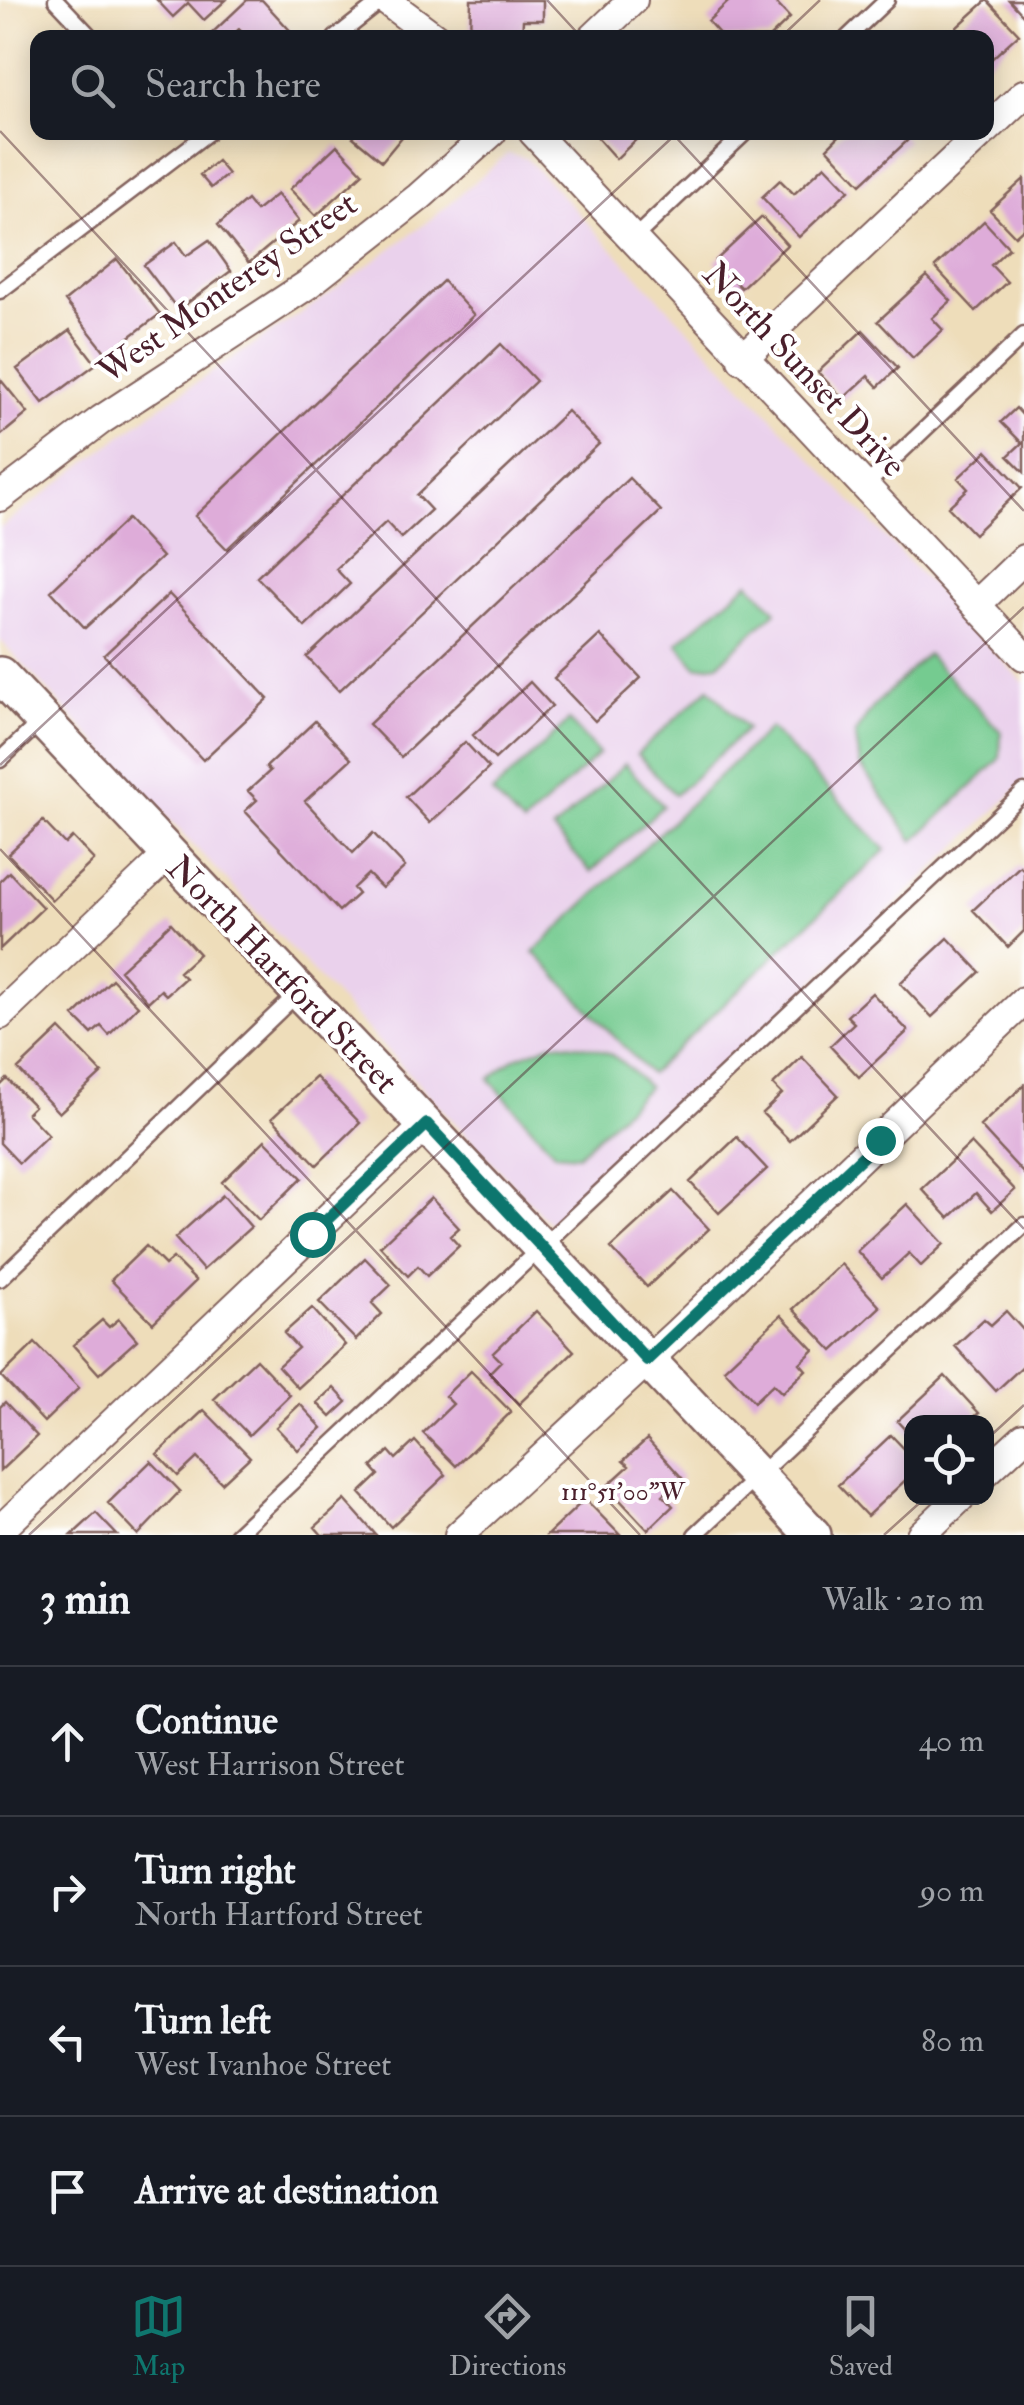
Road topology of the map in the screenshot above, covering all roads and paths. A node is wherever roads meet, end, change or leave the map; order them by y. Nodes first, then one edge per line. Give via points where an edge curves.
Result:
1 (56, 0) edge
2 (632, 0) edge
3 (887, 0) edge
4 (391, 2) edge
5 (84, 30) edge
6 (347, 30) edge
7 (426, 30) edge
8 (601, 30) edge
9 (855, 30) edge
10 (1024, 94) edge
11 (994, 122) edge
12 (192, 140) edge
13 (483, 140) edge
14 (539, 140) edge
15 (738, 140) edge
16 (975, 140) edge
17 (632, 240) junction
18 (0, 291) edge
19 (1024, 334) edge
20 (742, 358) junction
21 (864, 486) junction
22 (0, 497) edge
23 (1024, 559) edge
24 (976, 605) junction
25 (1024, 656) edge
26 (0, 675) edge
27 (42, 721) junction
28 (0, 760) edge
29 (1024, 792) edge
30 (168, 855) junction
31 (300, 992) junction
32 (1024, 1002) edge
33 (0, 1015) edge
34 (427, 1124) junction
35 (1024, 1225) edge
36 (541, 1246) junction
37 (0, 1278) edge
38 (647, 1360) junction
39 (1024, 1437) edge
40 (994, 1465) edge
41 (758, 1476) junction
42 (952, 1505) edge
43 (0, 1530) edge
44 (236, 1535) edge
45 (459, 1535) edge
46 (695, 1535) edge
47 (814, 1535) edge
48 (920, 1535) edge

1 - 5 lane
2 - 8 street
3 - 9 lane
4 - 6 lane
4 - 7 street
10 - 11 street
12 - 18 lane
13 - 22 street, West Monterey Street via 307,285 101,420
14 - 17 street, North Sunset Drive
15 - 17 lane
16 - 20 street
17 - 20 street, North Sunset Drive
19 - 21 lane
20 - 21 street, North Sunset Drive
21 - 24 street, North Sunset Drive
23 - 24 street
24 - 25 street, North Sunset Drive
26 - 27 street, North Hartford Street
27 - 28 lane
27 - 30 street, North Hartford Street
29 - 36 lane
30 - 31 street, North Hartford Street
30 - 33 street
31 - 34 street, North Hartford Street
31 - 37 lane
32 - 38 street
34 - 36 street, North Hartford Street
34 - 43 street
35 - 41 lane
36 - 38 street, North Hartford Street
36 - 44 lane
38 - 41 street, North Hartford Street
38 - 45 street
39 - 40 street
41 - 46 lane
41 - 47 street, North Hartford Street
42 - 48 street

